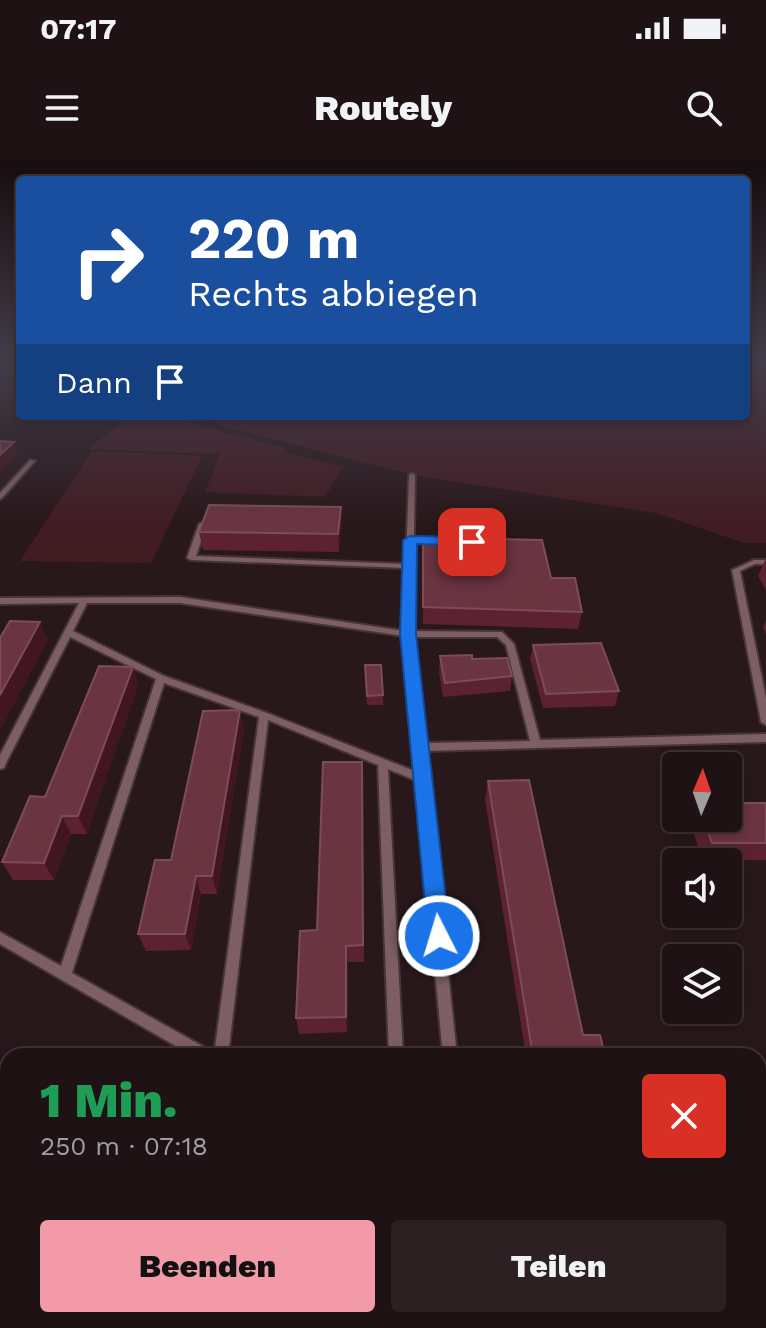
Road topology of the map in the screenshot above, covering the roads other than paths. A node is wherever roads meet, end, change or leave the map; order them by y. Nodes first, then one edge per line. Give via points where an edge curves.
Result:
1 (32, 461) dead end
2 (412, 475) dead end
3 (0, 497) edge
4 (203, 524) edge
5 (410, 540) junction
6 (425, 540) edge
7 (766, 562) edge
8 (409, 566) junction
9 (0, 601) edge
10 (83, 603) junction
11 (69, 633) junction
12 (408, 634) junction
13 (161, 678) junction
14 (264, 715) junction
15 (766, 722) edge
16 (766, 738) edge
17 (536, 745) junction
18 (421, 747) junction
19 (383, 762) junction
20 (0, 765) edge
21 (425, 780) junction
22 (0, 938) edge
23 (65, 975) junction
24 (192, 1048) edge
25 (222, 1048) edge
26 (396, 1048) edge
27 (449, 1048) edge

1 - 3 lane
2 - 5 lane
4 - 8 lane via 191,558
5 - 6 lane
5 - 8 lane
7 - 15 lane via 736,570
8 - 12 lane
9 - 10 lane
10 - 11 lane
10 - 12 lane via 180,600
11 - 13 lane
11 - 20 lane
12 - 17 lane via 492,633 505,638
12 - 18 lane
13 - 14 lane
13 - 23 lane
14 - 19 lane
14 - 25 lane
16 - 17 lane
17 - 18 lane
18 - 21 lane
19 - 21 lane
19 - 26 lane
21 - 27 lane
22 - 23 lane
23 - 24 lane

